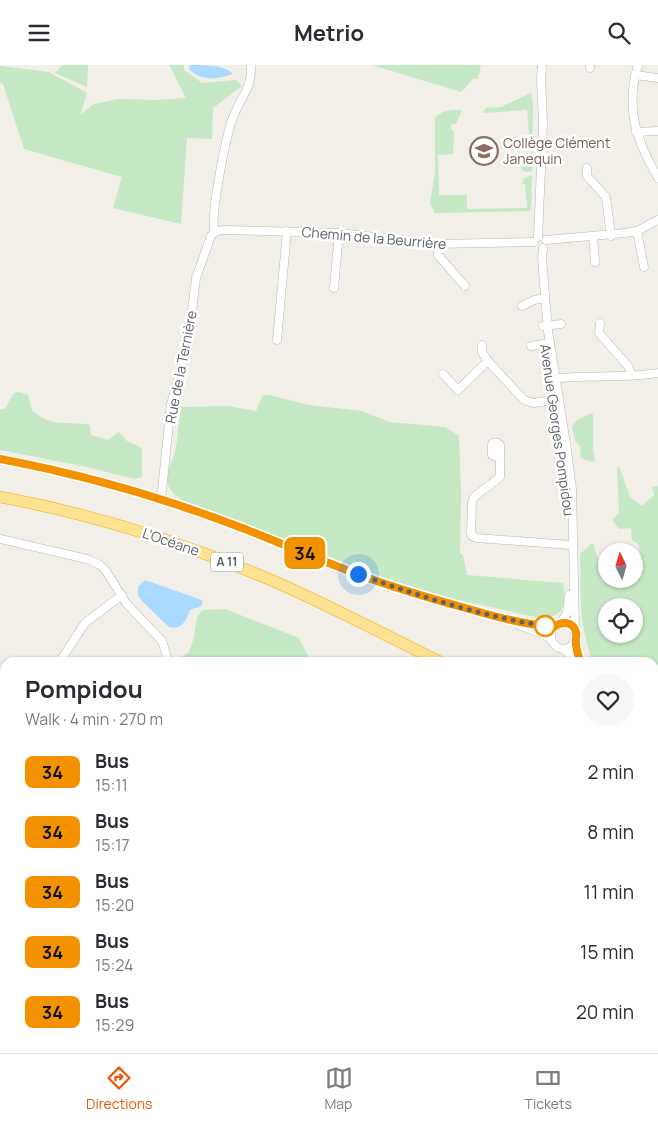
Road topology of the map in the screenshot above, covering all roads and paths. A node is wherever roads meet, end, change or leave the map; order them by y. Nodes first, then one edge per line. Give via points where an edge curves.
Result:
1 (251, 65) edge
2 (542, 65) edge
3 (547, 65) edge
4 (638, 65) edge
5 (642, 65) edge
6 (637, 76) junction
7 (658, 78) edge
8 (543, 109) junction
9 (658, 131) edge
10 (638, 132) junction
11 (587, 168) dead end
12 (658, 170) edge
13 (658, 178) edge
14 (658, 220) edge
15 (287, 231) junction
16 (636, 231) junction
17 (215, 232) junction
18 (339, 233) junction
19 (611, 236) junction
20 (593, 237) junction
21 (540, 242) junction
22 (438, 244) junction
23 (596, 262) dead end
24 (644, 267) dead end
25 (465, 286) dead end
26 (334, 288) dead end
27 (542, 298) junction
28 (522, 306) dead end
29 (600, 323) dead end
30 (561, 324) dead end
31 (545, 325) junction
32 (277, 340) dead end
33 (547, 343) junction
34 (482, 345) dead end
35 (531, 346) dead end
36 (488, 361) junction
37 (443, 373) dead end
38 (658, 373) edge
39 (632, 375) junction
40 (552, 379) junction
41 (554, 400) junction
42 (500, 458) dead end
43 (0, 459) edge
44 (0, 497) edge
45 (161, 500) junction
46 (0, 504) edge
47 (0, 539) edge
48 (570, 545) junction
49 (122, 595) junction
50 (501, 618) junction
51 (557, 625) junction
52 (575, 629) junction
53 (551, 640) junction
54 (575, 642) junction
55 (564, 649) junction
56 (64, 657) edge
57 (167, 657) edge
58 (414, 657) edge
59 (430, 657) edge
60 (571, 657) edge
61 (579, 657) edge

1 - 17 street, Rue de la Ternière via 250,83 233,116 218,183 213,222
2 - 8 street, Avenue Georges Pompidou
3 - 8 street, Avenue Georges Pompidou
4 - 6 street
5 - 6 street
6 - 7 street
6 - 10 street via 632,107
8 - 21 street, Avenue Georges Pompidou
9 - 10 street
10 - 12 street
10 - 13 street via 642,150
11 - 19 street via 587,176 606,197
14 - 16 street, Chemin de la Beurrière
15 - 17 street, Chemin de la Beurrière
15 - 18 street, Chemin de la Beurrière
15 - 32 street
16 - 19 street, Chemin de la Beurrière
16 - 24 street
17 - 45 street, Rue de la Ternière via 211,235 196,278 188,345 172,404
18 - 22 street, Chemin de la Beurrière
18 - 26 street
19 - 20 street, Chemin de la Beurrière
20 - 21 street, Chemin de la Beurrière
20 - 23 street
21 - 22 street, Chemin de la Beurrière
21 - 27 street, Avenue Georges Pompidou
22 - 25 street via 438,255
27 - 28 street
27 - 31 street, Avenue Georges Pompidou
29 - 39 street via 599,333
30 - 31 street, Avenue Georges Pompidou
31 - 33 street, Avenue Georges Pompidou
33 - 35 street
33 - 40 street, Avenue Georges Pompidou
34 - 36 street
36 - 37 street via 458,390
36 - 41 street via 524,400 532,403
38 - 39 street
39 - 40 street
40 - 41 street, Avenue Georges Pompidou
40 - 52 street, Avenue Georges Pompidou via 568,450 572,489
41 - 48 street, Avenue Georges Pompidou via 567,484
42 - 48 street via 500,477 472,502 472,536
43 - 45 street
44 - 59 highway, L’Océane / A 11 via 90,517 206,555 304,595
45 - 50 street via 236,525 394,587
46 - 58 highway, L’Océane / A 11 via 106,529 214,565 284,594
47 - 49 street via 87,559 100,565
48 - 51 street, Avenue Georges Pompidou via 569,604 567,613
49 - 56 street via 85,623
49 - 57 street via 162,641
50 - 51 street
50 - 53 street via 537,631
51 - 52 street via 568,623
51 - 53 street via 550,633
52 - 54 street
53 - 55 street
54 - 55 street
54 - 61 street
55 - 60 street

